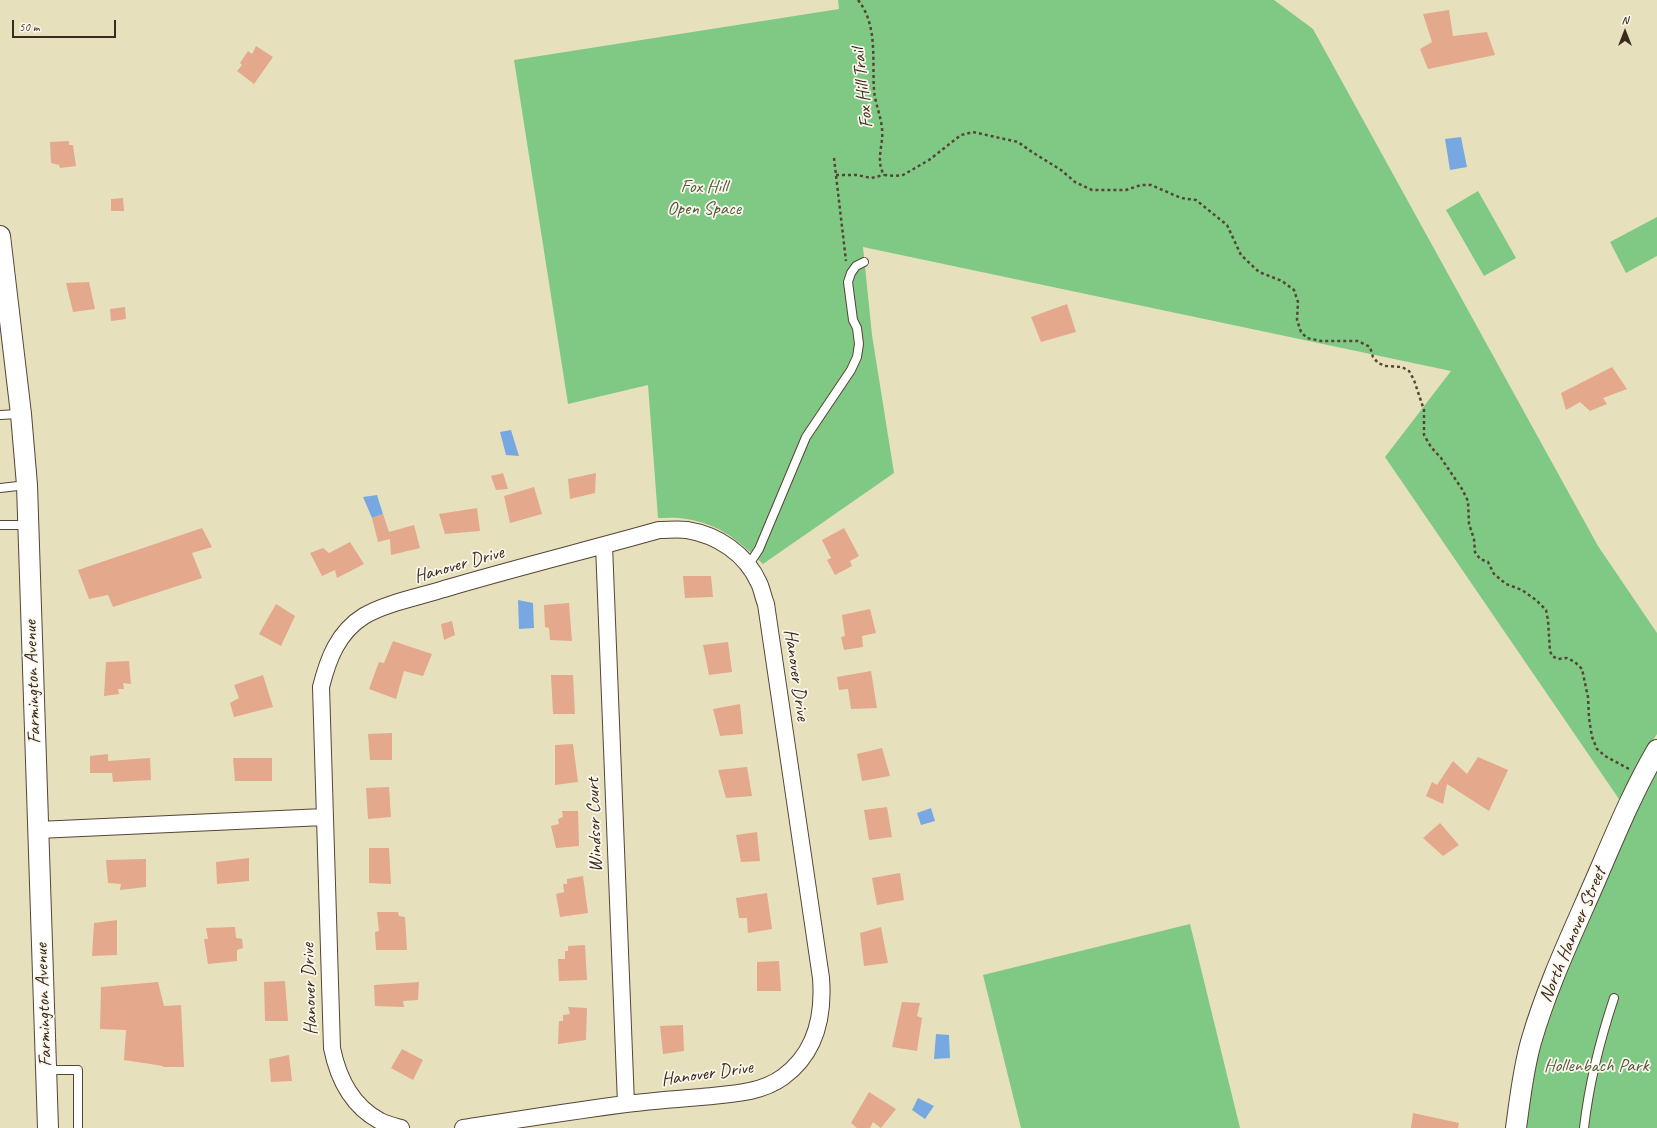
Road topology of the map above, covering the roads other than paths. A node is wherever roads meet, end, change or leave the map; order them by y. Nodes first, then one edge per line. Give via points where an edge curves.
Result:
1 (0, 236) edge
2 (864, 262) dead end
3 (4, 306) edge
4 (21, 414) junction
5 (0, 415) edge
6 (28, 485) junction
7 (0, 488) edge
8 (0, 525) edge
9 (28, 525) junction
10 (604, 545) junction
11 (748, 566) junction
12 (1657, 750) edge
13 (324, 817) junction
14 (38, 830) junction
15 (1614, 998) dead end
16 (46, 1070) junction
17 (626, 1104) junction
18 (48, 1128) edge
19 (78, 1128) edge
20 (401, 1128) edge
21 (463, 1128) edge
22 (1516, 1128) edge
23 (1584, 1128) edge

1 - 3 street, Farmington Avenue
2 - 11 lane via 856,266 848,282 859,344 857,357 806,437 759,549
3 - 4 street, Farmington Avenue
4 - 5 lane
4 - 6 street, Farmington Avenue
6 - 7 lane
6 - 9 street, Farmington Avenue
8 - 9 lane
9 - 14 street, Farmington Avenue
10 - 11 street, Hanover Drive via 659,530 686,530 710,536 728,545
10 - 13 street, Hanover Drive via 388,606 363,617 345,633 333,649 321,687
10 - 17 street, Windsor Court
11 - 17 street, Hanover Drive via 759,583 767,611 821,978 823,1000 819,1024 809,1049 798,1065 782,1078 761,1088 734,1094
12 - 22 street, North Hanover Street via 1642,776 1575,926 1539,1015 1529,1050
13 - 14 street
13 - 20 street, Hanover Drive via 332,1048 336,1067 347,1090 364,1110 381,1121
14 - 16 street, Farmington Avenue
15 - 23 lane via 1604,1030
16 - 18 street, Farmington Avenue
16 - 19 lane via 78,1070
17 - 21 street, Hanover Drive

